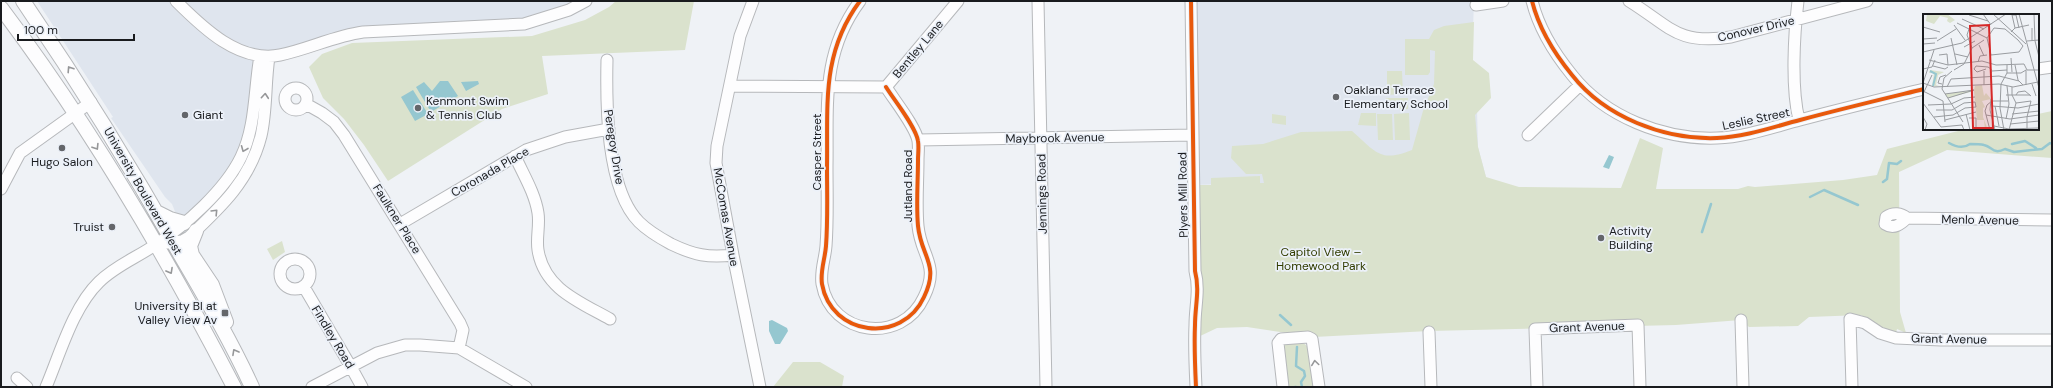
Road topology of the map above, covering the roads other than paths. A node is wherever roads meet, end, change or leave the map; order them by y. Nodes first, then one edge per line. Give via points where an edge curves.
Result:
1 (23, 1) edge
2 (176, 1) edge
3 (586, 1) edge
4 (753, 1) edge
5 (860, 1) edge
6 (958, 1) edge
7 (1038, 1) edge
8 (1191, 1) edge
9 (1503, 1) edge
10 (1532, 1) edge
11 (1629, 1) edge
12 (1798, 1) edge
13 (1867, 1) edge
14 (1476, 5) dead end
15 (1, 8) edge
16 (1796, 20) junction
17 (264, 56) junction
18 (607, 60) dead end
19 (2052, 67) edge
20 (2039, 69) edge
21 (1580, 85) junction
22 (730, 86) junction
23 (828, 87) junction
24 (886, 87) junction
25 (1923, 88) edge
26 (90, 102) junction
27 (306, 104) dead end
28 (76, 114) junction
29 (1799, 120) junction
30 (609, 129) junction
31 (1192, 135) junction
32 (1528, 135) dead end
33 (1041, 138) junction
34 (918, 140) junction
35 (515, 156) junction
36 (1, 190) edge
37 (156, 212) junction
38 (1907, 218) dead end
39 (2052, 220) edge
40 (400, 224) junction
41 (190, 227) junction
42 (171, 238) junction
43 (155, 245) junction
44 (733, 255) junction
45 (304, 287) dead end
46 (832, 307) joint
47 (610, 319) dead end
48 (1741, 320) dead end
49 (1429, 332) dead end
50 (227, 336) junction
51 (2052, 340) edge
52 (459, 348) junction
53 (352, 367) junction
54 (17, 378) dead end
55 (27, 387) edge
56 (46, 387) edge
57 (234, 387) edge
58 (252, 387) edge
59 (312, 387) edge
60 (362, 387) edge
61 (526, 387) edge
62 (760, 387) edge
63 (1046, 387) edge
64 (1196, 387) edge
65 (1283, 387) edge
66 (1319, 387) edge
67 (1431, 387) edge
68 (1537, 387) edge
69 (1640, 387) edge
70 (1743, 387) edge
71 (1852, 387) edge

26 -> 1 main road, University Boulevard West
2 - 17 street via 218,38 240,50
3 - 17 street via 569,10 524,24 342,34 298,50
4 - 22 street, McComas Avenue via 740,36
5 - 23 street, Casper Street via 847,18 839,37 831,60
6 - 24 street, Bentley Lane
7 - 33 street, Jennings Road
8 - 31 street, Plyers Mill Road
9 - 14 street
10 - 21 street, Leslie Street via 1547,40
11 - 16 street, Conover Drive via 1666,27 1683,36 1697,39 1711,40 1732,36
12 - 16 street
13 - 16 street, Conover Drive
15 - 28 main road, University Boulevard West via 46,68
16 - 29 street via 1796,93
17 - 41 street via 261,136 250,167 237,189
18 - 30 street, Peregoy Drive
19 - 20 street
21 - 29 street, Leslie Street via 1599,102 1629,120 1682,136 1718,138 1757,132
21 - 32 street
22 - 23 street, Bentley Lane
22 - 44 street, McComas Avenue via 716,163
23 - 24 street, Bentley Lane
23 - 46 street, Casper Street via 826,244 822,284
24 - 34 street, Jutland Road
25 - 29 street, Leslie Street
26 - 28 street
26 - 37 main road, University Boulevard West
27 - 40 street, Faulkner Place via 334,122 362,161
28 - 36 street via 20,153
28 -> 43 main road, University Boulevard West
30 - 35 street, Coronada Place via 565,137
30 - 44 street, Peregoy Drive via 616,176 626,203 638,221 662,239 689,253 713,258
31 - 33 street, Maybrook Avenue
31 - 64 street, Plyers Mill Road via 1195,271 1192,292 1195,312
33 - 34 street, Maybrook Avenue
33 - 63 street, Jennings Road
34 - 46 street, Jutland Road via 918,226 921,243 931,266 931,281 925,297 917,311 904,322 872,330 842,318
35 - 40 street, Coronada Place
35 - 47 street via 536,206 538,249 543,268 563,293
37 - 41 main road
37 - 42 main road, University Boulevard West
38 - 39 street, Menlo Avenue
40 - 52 street, Faulkner Place via 460,323 463,330
41 - 42 street via 186,239
41 - 50 main road via 192,256 212,285 221,305
42 - 43 street
42 - 50 main road, University Boulevard West
43 - 56 street via 113,270 98,282 86,297
43 -> 57 main road, University Boulevard West
44 - 62 street, McComas Avenue
45 - 53 street, Findley Road
48 - 70 street
49 - 67 street
58 -> 50 main road, University Boulevard West
51 - 71 street, Grant Avenue via 1896,338 1880,333 1865,323 1850,319
52 - 53 street via 405,345 377,353
52 - 61 street
53 - 59 street
53 - 60 street, Findley Road
54 - 55 street
66 -> 65 street via 1312,339 1308,337 1281,339 1278,343
68 - 69 street, Grant Avenue via 1535,329 1638,325

